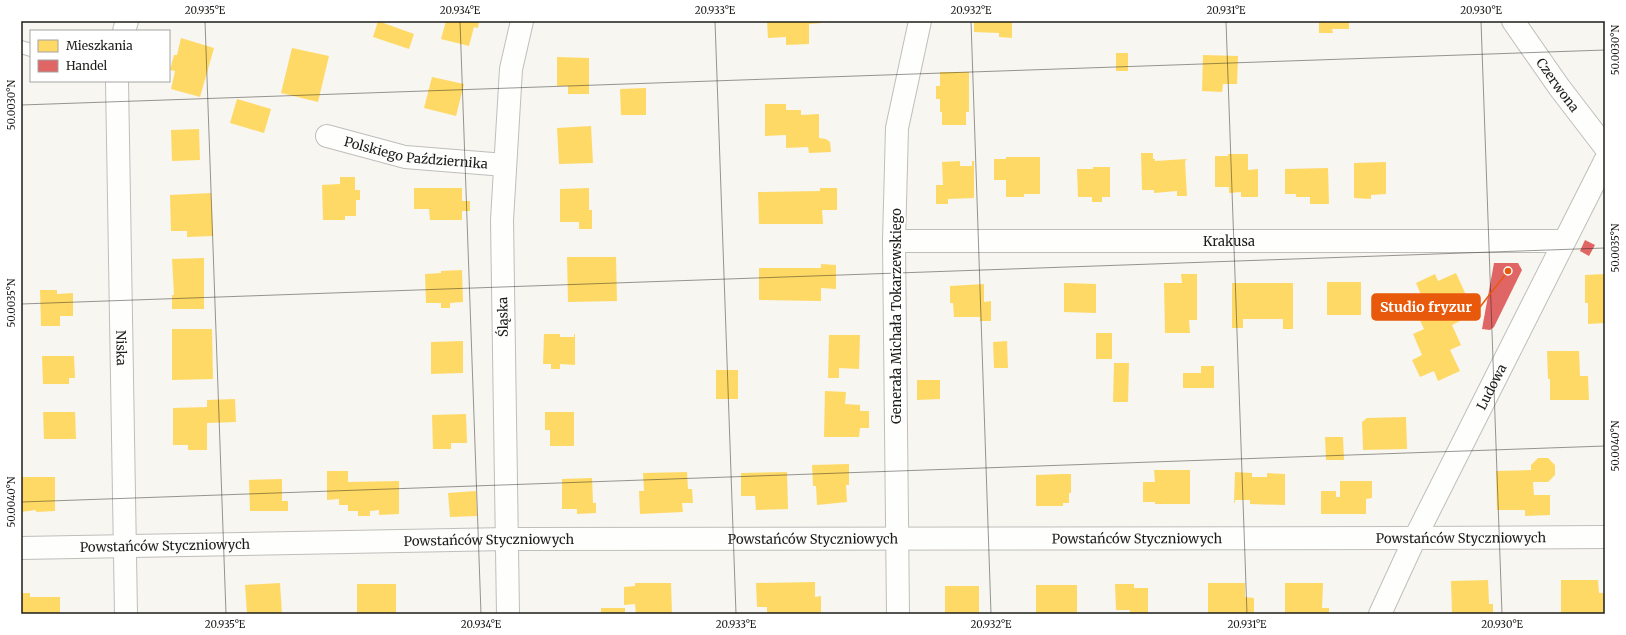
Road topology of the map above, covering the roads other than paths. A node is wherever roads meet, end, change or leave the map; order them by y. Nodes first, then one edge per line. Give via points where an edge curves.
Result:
1 (522, 21) edge
2 (920, 21) edge
3 (1513, 21) edge
4 (117, 82) edge
5 (327, 136) dead end
6 (1605, 148) edge
7 (1605, 161) edge
8 (505, 165) junction
9 (1564, 240) junction
10 (894, 241) junction
11 (1605, 537) edge
12 (1415, 538) junction
13 (507, 539) junction
14 (897, 539) junction
15 (125, 546) junction
16 (21, 548) edge
17 (126, 614) edge
18 (508, 614) edge
19 (898, 614) edge
20 (1380, 614) edge

1 - 8 street, Śląska via 511,69
2 - 10 street, Generała Michała Tokarzewskiego via 897,128
3 - 6 street, Czerwona
4 - 15 street, Niska
5 - 8 street, Polskiego Października via 405,157
7 - 9 street, Ludowa
8 - 13 street, Śląska via 502,220
9 - 10 street, Krakusa
9 - 12 street, Ludowa
10 - 14 street, Generała Michała Tokarzewskiego
11 - 12 street, Powstańców Styczniowych
12 - 14 street, Powstańców Styczniowych
12 - 20 street, Ludowa
13 - 14 street, Powstańców Styczniowych
13 - 15 street, Powstańców Styczniowych
13 - 18 street, Śląska
14 - 19 street, Generała Michała Tokarzewskiego
15 - 16 street, Powstańców Styczniowych
15 - 17 street, Niska

